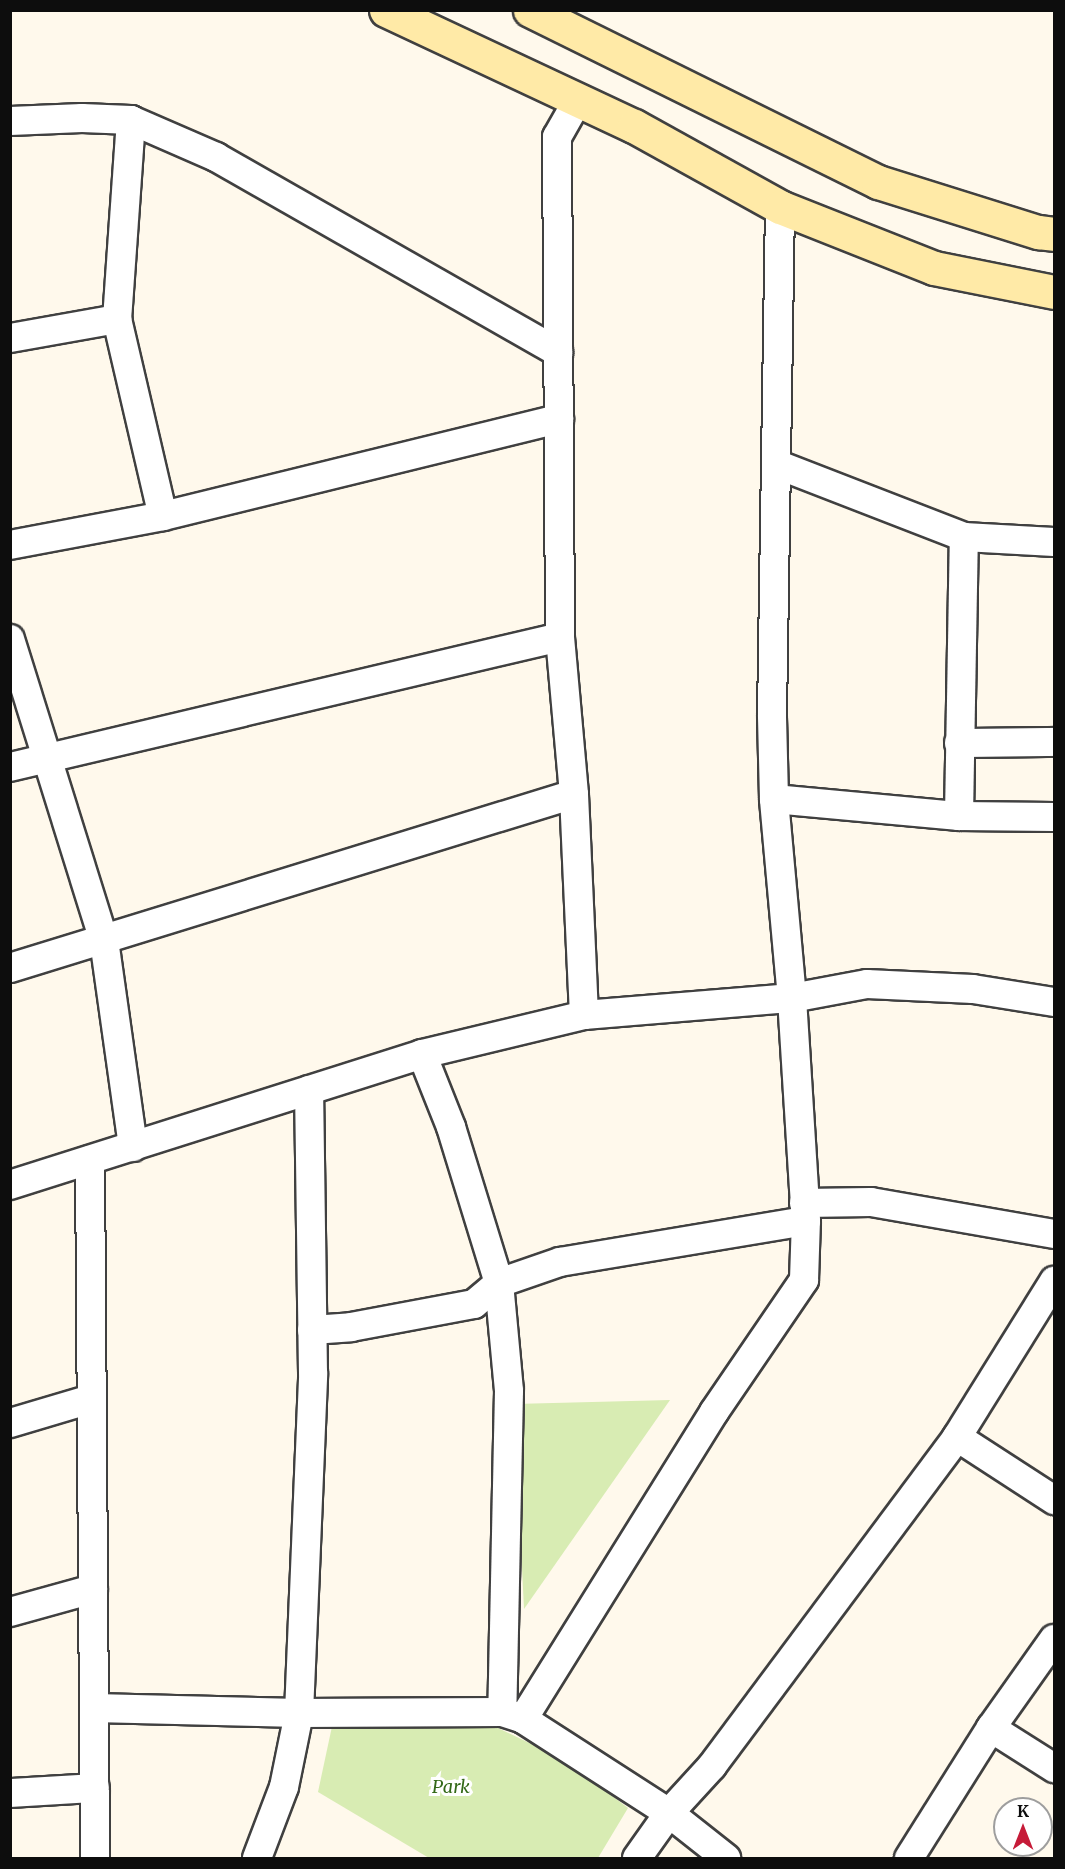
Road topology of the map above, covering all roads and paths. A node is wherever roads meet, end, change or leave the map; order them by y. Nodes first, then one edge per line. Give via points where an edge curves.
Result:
1 (386, 10) edge
2 (530, 10) edge
3 (578, 100) junction
4 (131, 120) junction
5 (10, 121) edge
6 (780, 207) junction
7 (1054, 234) edge
8 (1054, 292) edge
9 (117, 319) junction
10 (10, 338) edge
11 (558, 352) junction
12 (559, 419) junction
13 (776, 464) junction
14 (163, 516) junction
15 (964, 537) junction
16 (1054, 542) edge
17 (10, 545) edge
18 (560, 637) junction
19 (10, 639) edge
20 (1054, 742) edge
21 (959, 743) junction
22 (46, 759) junction
23 (10, 767) edge
24 (574, 794) junction
25 (774, 799) junction
26 (959, 816) junction
27 (1054, 817) edge
28 (104, 940) junction
29 (10, 968) edge
30 (792, 998) junction
31 (1054, 1002) edge
32 (584, 1015) junction
33 (422, 1054) junction
34 (309, 1090) junction
35 (132, 1147) junction
36 (90, 1160) junction
37 (10, 1185) edge
38 (805, 1212) junction
39 (1054, 1234) edge
40 (1054, 1281) edge
41 (499, 1282) junction
42 (312, 1330) junction
43 (91, 1399) junction
44 (10, 1423) edge
45 (957, 1437) junction
46 (1054, 1500) edge
47 (93, 1589) junction
48 (10, 1612) edge
49 (1054, 1639) edge
50 (94, 1708) junction
51 (299, 1713) junction
52 (512, 1715) junction
53 (991, 1728) junction
54 (1054, 1768) edge
55 (95, 1788) junction
56 (10, 1793) edge
57 (669, 1813) junction
58 (95, 1858) edge
59 (257, 1858) edge
60 (637, 1858) edge
61 (726, 1858) edge
62 (909, 1858) edge

1 - 3 main road
2 - 7 main road via 878,182
3 - 6 main road via 634,126
3 - 11 street via 557,137
4 - 5 street
4 - 9 street
4 - 11 street via 216,157
6 - 8 main road via 934,268
6 - 13 street
9 - 10 street
9 - 14 street
11 - 12 street
12 - 14 street
12 - 18 street
13 - 15 street
13 - 25 street
14 - 17 street
15 - 16 street
15 - 21 street
18 - 22 street
18 - 24 street
19 - 22 street
20 - 21 street
21 - 26 street
22 - 23 street
22 - 28 street
24 - 28 street
24 - 32 street
25 - 26 street
25 - 30 street
26 - 27 street
28 - 29 street
28 - 35 street
30 - 31 street via 867,984 973,989
30 - 32 street
30 - 38 street
32 - 33 street
33 - 34 street
33 - 41 street via 451,1127
34 - 35 street
34 - 42 street
35 - 36 street
36 - 37 street
36 - 43 street
38 - 39 street via 871,1202
38 - 41 street via 560,1262
38 - 52 street via 804,1280
40 - 45 street
41 - 42 street via 474,1304 351,1327
41 - 52 street via 509,1391
42 - 51 street
43 - 44 street
43 - 47 street
45 - 46 street
45 - 57 street via 712,1766
47 - 48 street
47 - 50 street
49 - 53 street
50 - 51 street
50 - 55 street
51 - 52 street
51 - 59 street via 284,1787
52 - 57 street
53 - 54 street
53 - 62 street
55 - 56 street
55 - 58 street
57 - 60 street
57 - 61 street

